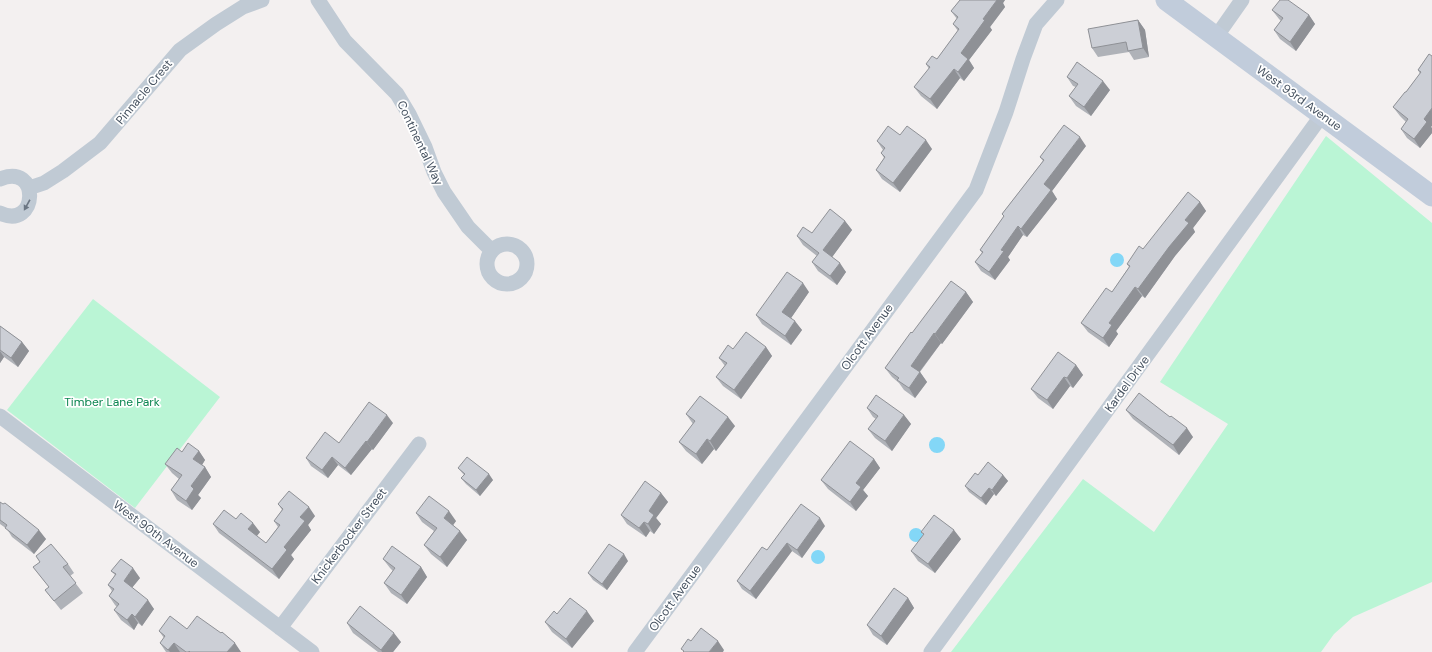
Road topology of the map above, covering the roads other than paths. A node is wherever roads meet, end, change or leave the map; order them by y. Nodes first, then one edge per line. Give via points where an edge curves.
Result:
1 (262, 0) edge
2 (318, 0) edge
3 (1057, 0) edge
4 (1166, 0) edge
5 (1242, 0) edge
6 (1216, 37) junction
7 (1322, 115) junction
8 (0, 178) edge
9 (29, 188) junction
10 (1432, 196) edge
11 (0, 213) edge
12 (492, 251) dead end
13 (0, 416) edge
14 (419, 444) dead end
15 (280, 628) junction
16 (312, 652) edge
17 (635, 652) edge
18 (931, 652) edge

1 - 9 street, Pinnacle Crest via 243,7 180,50 100,143 63,171
2 - 12 street, Continental Way via 345,42 397,94 425,147 444,192 468,227
3 - 17 street, Olcott Avenue via 1036,24 976,190
4 - 6 street, West 93rd Avenue
5 - 6 street
6 - 7 street, West 93rd Avenue
7 - 10 street, West 93rd Avenue
7 - 18 street, Kardel Drive
8 - 9 street via 20,178
9 -> 11 street via 30,200 23,212 11,216
13 - 15 street, West 90th Avenue
14 - 15 street, Knickerbocker Street
15 - 16 street, West 90th Avenue

